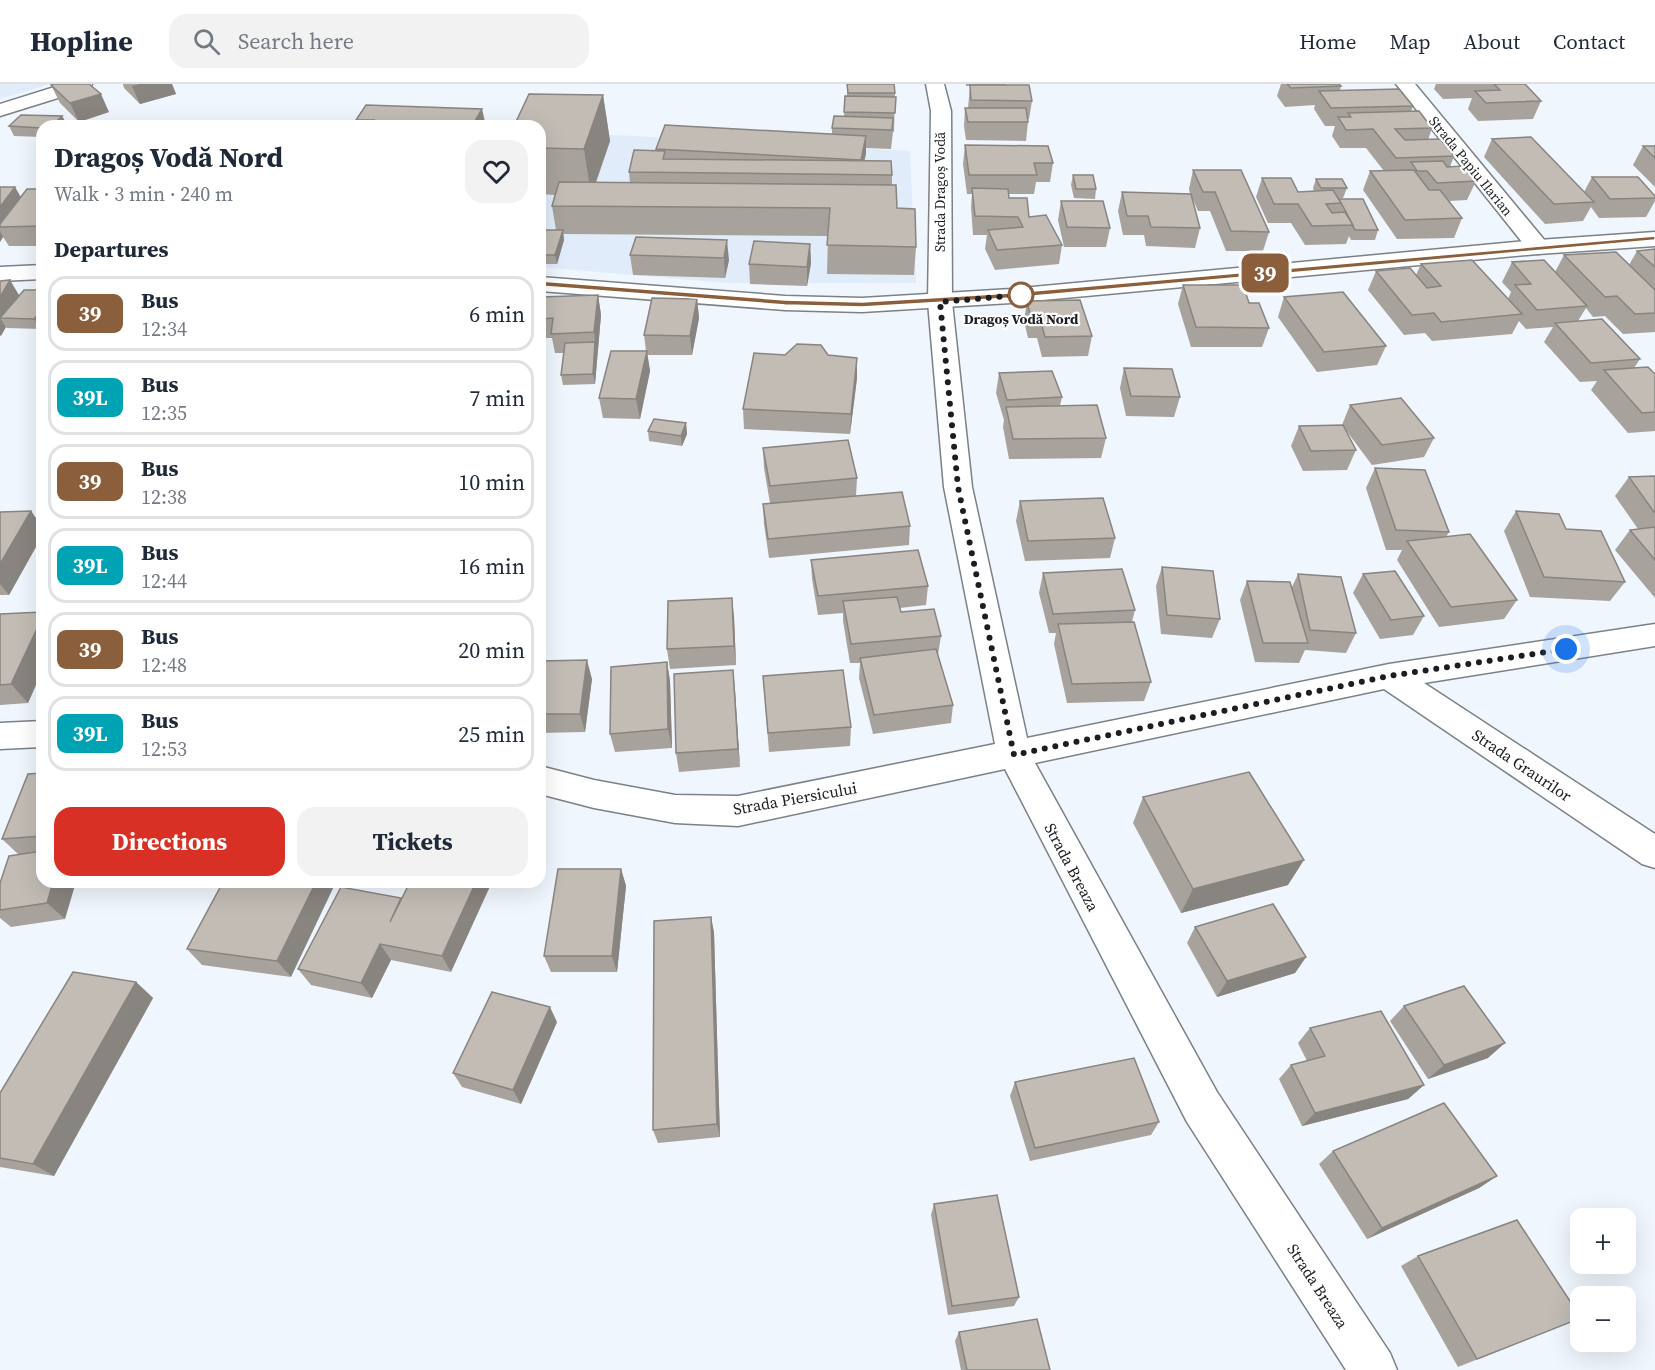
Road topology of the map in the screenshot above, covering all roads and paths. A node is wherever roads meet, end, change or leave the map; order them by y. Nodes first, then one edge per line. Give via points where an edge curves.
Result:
1 (83, 84) edge
2 (935, 84) edge
3 (1405, 84) edge
4 (0, 110) edge
5 (1655, 239) edge
6 (1538, 248) junction
7 (36, 272) edge
8 (0, 274) edge
9 (546, 284) edge
10 (940, 302) junction
11 (1655, 635) edge
12 (1389, 676) junction
13 (36, 734) edge
14 (0, 736) edge
15 (1014, 755) junction
16 (546, 782) edge
17 (1655, 853) edge
18 (1373, 1370) edge

1 - 4 street
2 - 10 street, Strada Dragoș Vodă via 940,111
3 - 6 street, Strada Papiu Ilarian
5 - 6 street
6 - 10 street
7 - 8 street
9 - 10 street via 785,303
10 - 15 street, Strada Breaza via 958,487
11 - 12 street, Strada Piersicului
12 - 15 street, Strada Piersicului
12 - 17 street, Strada Graurilor
13 - 14 street
15 - 16 street, Strada Piersicului via 738,811 675,809
15 - 18 street, Strada Breaza via 1202,1107

